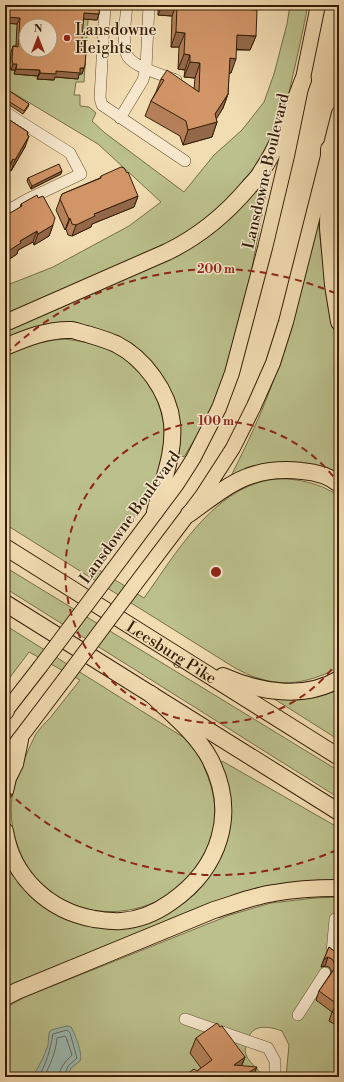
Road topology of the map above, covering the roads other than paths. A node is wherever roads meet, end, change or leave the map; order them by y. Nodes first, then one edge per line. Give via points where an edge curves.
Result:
1 (105, 5) edge
2 (127, 5) edge
3 (149, 5) edge
4 (318, 5) edge
5 (146, 68) junction
6 (176, 80) edge
7 (303, 80) junction
8 (5, 112) edge
9 (120, 118) junction
10 (338, 118) edge
11 (329, 149) junction
12 (185, 161) dead end
13 (5, 212) edge
14 (339, 322) edge
15 (5, 324) edge
16 (5, 347) edge
17 (339, 484) edge
18 (155, 512) junction
19 (189, 514) junction
20 (5, 540) edge
21 (5, 547) edge
22 (24, 559) junction
23 (5, 603) edge
24 (183, 660) junction
25 (339, 679) edge
26 (150, 694) junction
27 (5, 712) edge
28 (20, 740) junction
29 (339, 757) edge
30 (5, 758) edge
31 (5, 791) edge
32 (339, 812) edge
33 (5, 831) edge
34 (339, 888) edge
35 (335, 919) dead end
36 (332, 953) edge
37 (325, 973) dead end
38 (5, 997) edge
39 (298, 1015) dead end
40 (185, 1019) dead end
41 (275, 1077) edge

1 - 9 street via 100,98 102,105
2 - 5 street via 125,51 132,61
3 - 5 street
4 - 7 main road, Lansdowne Boulevard
5 - 6 street
5 - 9 street via 143,80
7 - 15 highway via 279,139 261,172 225,213 206,229 182,245
7 - 18 main road, Lansdowne Boulevard via 265,248 232,374 219,408 193,459
8 - 13 street via 70,153 81,174 28,198
9 - 12 street
10 - 11 main road
11 - 14 highway via 328,228
11 - 19 main road via 292,298 272,363 233,448
16 - 18 highway via 48,332 73,330 117,345 138,360 157,381 169,403 172,422 173,441 169,464
17 - 19 highway via 313,472 289,469 265,471 236,482
18 - 27 main road, Lansdowne Boulevard, bridge
19 - 28 main road, bridge
20 - 22 highway
21 - 22 highway, Leesburg Pike
22 - 24 highway, Leesburg Pike
23 - 26 highway
24 - 25 highway via 249,686 270,690 311,690
24 - 29 highway, Leesburg Pike
26 - 32 highway
26 - 33 highway via 202,746 210,760 222,796 220,839 212,859 201,876 185,893 143,916 121,921 80,916 62,909 30,884 10,852
28 - 30 main road
28 - 31 highway
34 - 38 highway via 301,889 247,899
35 - 36 street
37 - 39 street
40 - 41 street via 268,1048 275,1061

